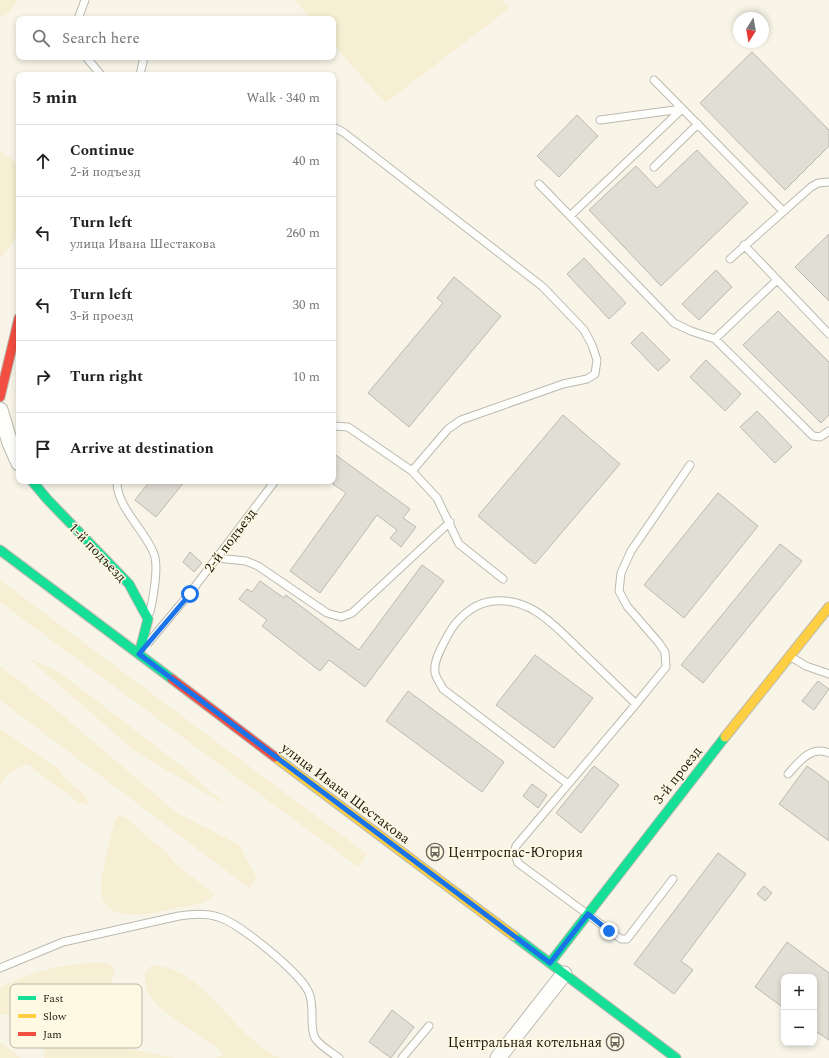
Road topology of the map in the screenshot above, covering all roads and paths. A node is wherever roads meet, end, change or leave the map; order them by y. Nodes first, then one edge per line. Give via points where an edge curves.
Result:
1 (84, 0) edge
2 (79, 16) edge
3 (88, 60) edge
4 (143, 60) edge
5 (98, 72) edge
6 (141, 72) edge
7 (654, 80) dead end
8 (682, 109) junction
9 (600, 120) dead end
10 (698, 124) junction
11 (336, 129) edge
12 (654, 167) dead end
13 (829, 182) edge
14 (539, 184) dead end
15 (784, 211) junction
16 (570, 216) junction
17 (744, 245) junction
18 (730, 258) dead end
19 (777, 280) junction
20 (16, 330) edge
21 (829, 334) edge
22 (715, 339) junction
23 (0, 397) edge
24 (0, 410) edge
25 (336, 426) edge
26 (829, 431) edge
27 (16, 456) edge
28 (690, 465) dead end
29 (412, 471) junction
30 (34, 484) edge
31 (117, 484) edge
32 (273, 484) edge
33 (450, 522) junction
34 (0, 550) edge
35 (217, 558) junction
36 (503, 579) dead end
37 (829, 607) edge
38 (148, 619) junction
39 (139, 654) junction
40 (789, 656) junction
41 (827, 674) edge
42 (636, 704) junction
43 (829, 753) edge
44 (788, 774) dead end
45 (568, 784) junction
46 (673, 879) dead end
47 (588, 914) junction
48 (550, 963) junction
49 (0, 968) edge
50 (564, 974) junction
51 (429, 1026) dead end
52 (339, 1058) edge
53 (402, 1058) edge
54 (498, 1058) edge
55 (676, 1058) edge

1 - 2 lane
3 - 5 lane
4 - 6 lane
7 - 8 lane
8 - 9 lane
8 - 10 lane
8 - 16 lane
10 - 12 lane
10 - 15 lane
11 - 29 lane via 543,287 584,330 597,360 594,374 586,379 563,384 461,420 448,429
13 - 15 lane via 811,187
14 - 16 lane
15 - 17 lane
16 - 22 lane via 674,323
17 - 18 lane
17 - 19 lane
19 - 21 lane
19 - 22 lane
20 - 23 main road
22 - 26 lane via 813,436 820,437
24 - 27 street
25 - 29 lane via 348,427
28 - 42 lane via 631,551 621,572 619,591 624,601 665,652 666,667
29 - 33 lane via 437,498
30 - 38 main road, 1-й подъезд via 129,584
31 - 38 lane via 118,493 154,554
32 - 35 lane, 2-й подъезд
33 - 35 lane via 352,613 341,617 326,613 258,566 246,561
33 - 36 lane via 459,544
34 - 39 main road, улица Ивана Шестакова
35 - 39 lane, 2-й подъезд
37 - 40 main road, 3-й проезд
38 - 39 main road
39 - 48 main road, улица Ивана Шестакова
40 - 41 lane
40 - 47 main road, 3-й проезд
42 - 45 lane
42 - 45 lane via 547,618 529,606 500,599 480,603 468,611 452,628 438,652 434,672 443,688
43 - 44 lane via 816,750 801,759
45 - 47 lane via 516,846 514,852 518,863
46 - 47 lane via 626,939 621,939
47 - 48 main road, 3-й проезд
48 - 50 main road, улица Ивана Шестакова
49 - 52 lane via 63,942 179,916 217,916 238,928 295,973 309,992 312,1001 313,1034
50 - 54 street
50 - 55 main road, улица Ивана Шестакова
51 - 53 lane

